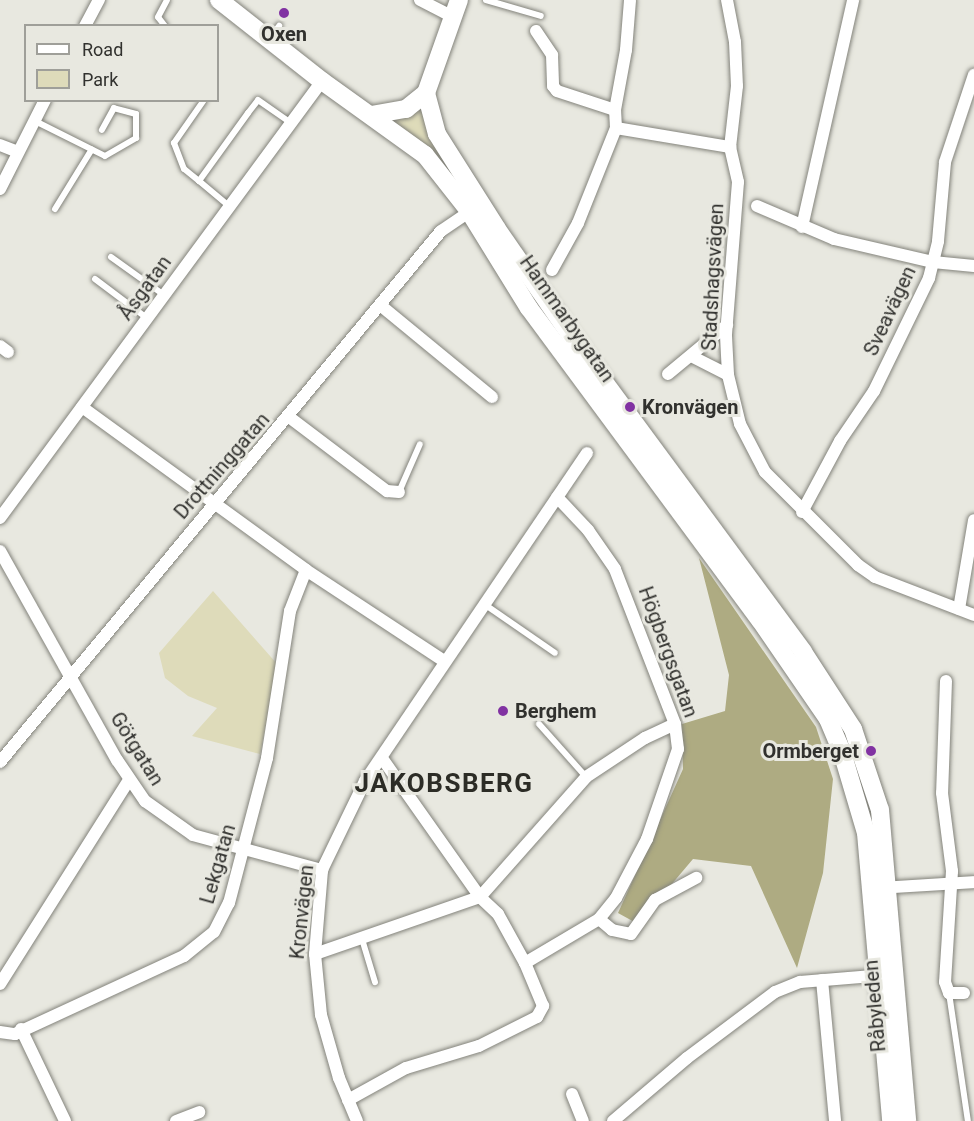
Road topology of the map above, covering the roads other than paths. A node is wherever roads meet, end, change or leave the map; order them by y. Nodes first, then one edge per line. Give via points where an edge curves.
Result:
1 (99, 0) edge
2 (167, 0) edge
3 (219, 0) edge
4 (420, 0) edge
5 (486, 0) edge
6 (630, 0) edge
7 (726, 0) edge
8 (853, 0) edge
9 (456, 8) edge
10 (541, 16) dead end
11 (86, 24) edge
12 (163, 24) edge
13 (536, 31) dead end
14 (974, 75) edge
15 (322, 81) junction
16 (426, 93) junction
17 (44, 102) edge
18 (203, 102) edge
19 (615, 110) junction
20 (371, 115) junction
21 (35, 121) junction
22 (291, 123) junction
23 (616, 128) junction
24 (102, 130) dead end
25 (0, 145) edge
26 (730, 147) junction
27 (92, 149) junction
28 (18, 152) junction
29 (200, 181) junction
30 (0, 189) edge
31 (229, 206) junction
32 (757, 206) dead end
33 (475, 208) junction
34 (55, 209) dead end
35 (802, 227) junction
36 (111, 256) dead end
37 (933, 262) junction
38 (974, 267) edge
39 (552, 270) dead end
40 (95, 279) dead end
41 (164, 295) junction
42 (380, 305) junction
43 (147, 318) junction
44 (727, 325) junction
45 (693, 357) junction
46 (668, 374) dead end
47 (728, 375) junction
48 (492, 397) dead end
49 (82, 407) junction
50 (289, 417) junction
51 (420, 444) dead end
52 (587, 453) dead end
53 (399, 492) joint
54 (556, 497) junction
55 (215, 502) junction
56 (802, 512) junction
57 (0, 518) edge
58 (974, 520) edge
59 (0, 551) edge
60 (306, 570) junction
61 (484, 603) junction
62 (959, 609) junction
63 (974, 615) edge
64 (555, 653) dead end
65 (444, 661) junction
66 (72, 677) junction
67 (946, 681) dead end
68 (539, 724) dead end
69 (675, 724) junction
70 (382, 758) junction
71 (0, 762) edge
72 (586, 777) junction
73 (129, 780) junction
74 (242, 851) junction
75 (322, 870) junction
76 (696, 878) dead end
77 (974, 882) edge
78 (950, 884) junction
79 (880, 888) junction
80 (480, 897) junction
81 (599, 919) junction
82 (362, 939) junction
83 (315, 954) junction
84 (525, 963) junction
85 (886, 975) junction
86 (822, 980) junction
87 (375, 982) dead end
88 (0, 984) edge
89 (949, 993) junction
90 (969, 993) edge
91 (21, 1029) junction
92 (0, 1032) edge
93 (572, 1094) dead end
94 (348, 1100) junction
95 (199, 1112) dead end
96 (65, 1121) edge
97 (176, 1121) edge
98 (357, 1121) edge
99 (583, 1121) edge
100 (613, 1121) edge
101 (835, 1121) edge
102 (891, 1121) edge
103 (907, 1121) edge
104 (968, 1121) edge

1 - 11 street
2 - 12 lane via 158,17
3 - 15 main road, Hammarbygatan via 274,33
4 - 9 street
5 - 10 lane
6 - 19 street
7 - 26 street, Stadshagsvägen via 735,42 737,86
8 - 35 street
9 - 16 main road
13 - 19 street via 552,56 553,86 557,91
14 - 37 street, Sveavägen via 945,162
15 - 20 main road, Hammarbygatan
15 - 22 street, Åsgatan
16 - 20 main road via 406,109 384,116
16 - 33 main road, Hammarbygatan via 437,134
17 - 21 street
18 - 29 lane via 174,143 184,169
19 - 23 street
20 - 33 main road, Hammarbygatan via 425,155
21 - 27 lane
21 - 28 street
22 - 29 lane via 258,100
22 - 31 street, Åsgatan
23 - 26 street
23 - 39 street via 578,223
24 - 27 lane via 114,108 136,114 136,138 105,156
25 - 28 street
26 - 44 street, Stadshagsvägen via 738,189
27 - 34 lane
28 - 30 street
29 - 31 lane
31 - 41 street, Åsgatan
32 - 35 street
33 - 42 street, Drottninggatan via 441,231
33 - 79 main road, Hammarbygatan via 803,652 853,729 875,789
35 - 37 street via 856,245
36 - 41 lane
37 - 38 street
37 - 56 street, Sveavägen via 929,278 874,391 840,441
40 - 43 lane
41 - 43 street, Åsgatan
42 - 48 street
42 - 50 street, Drottninggatan
43 - 49 street, Åsgatan
44 - 45 street
44 - 47 street, Stadshagsvägen
45 - 46 street
45 - 47 street
47 - 56 street, Stadshagsvägen via 749,444 765,472
49 - 55 street
49 - 57 street, Åsgatan
50 - 53 street via 387,491
50 - 55 street, Drottninggatan
51 - 53 lane
52 - 54 street, Kronvägen
54 - 61 street, Kronvägen
54 - 69 street, Högbergsgatan via 588,530 615,569
55 - 60 street
55 - 66 street, Drottninggatan
56 - 62 street, Stadshagsvägen via 875,577
58 - 62 street
59 - 66 street, Götgatan
60 - 65 street
60 - 74 street, Lekgatan via 290,611 272,730
61 - 64 lane
61 - 65 street, Kronvägen
62 - 63 street, Stadshagsvägen
65 - 70 street, Kronvägen
66 - 71 street, Drottninggatan
66 - 73 street, Götgatan
67 - 78 street via 942,794
68 - 72 lane
69 - 72 street via 645,738
69 - 81 street, Högbergsgatan via 676,759 647,839 631,874
70 - 75 street, Kronvägen via 345,815
70 - 80 street
72 - 80 street
73 - 74 street, Götgatan via 157,812 181,830
73 - 88 street
74 - 75 street, Götgatan
74 - 91 street, Lekgatan via 224,916 199,947
75 - 83 street, Kronvägen
76 - 81 street via 656,900 631,934 612,930
77 - 78 street
78 - 79 street
78 - 89 street via 945,969
79 - 85 main road, Råbyleden
80 - 82 street
80 - 84 street via 498,914
81 - 84 street, Högbergsgatan
82 - 83 street
82 - 87 lane
83 - 94 street, Kronvägen via 321,1015
84 - 94 street via 541,1011 537,1017 479,1046 406,1068
85 - 86 street
85 - 102 main road, Råbyleden
85 - 103 main road, Råbyleden
86 - 100 street via 800,982 775,992 687,1058
86 - 101 street
89 - 90 street
89 - 104 lane
91 - 92 street, Lekgatan via 15,1034
91 - 96 street
93 - 99 street
94 - 98 street, Kronvägen
95 - 97 street

